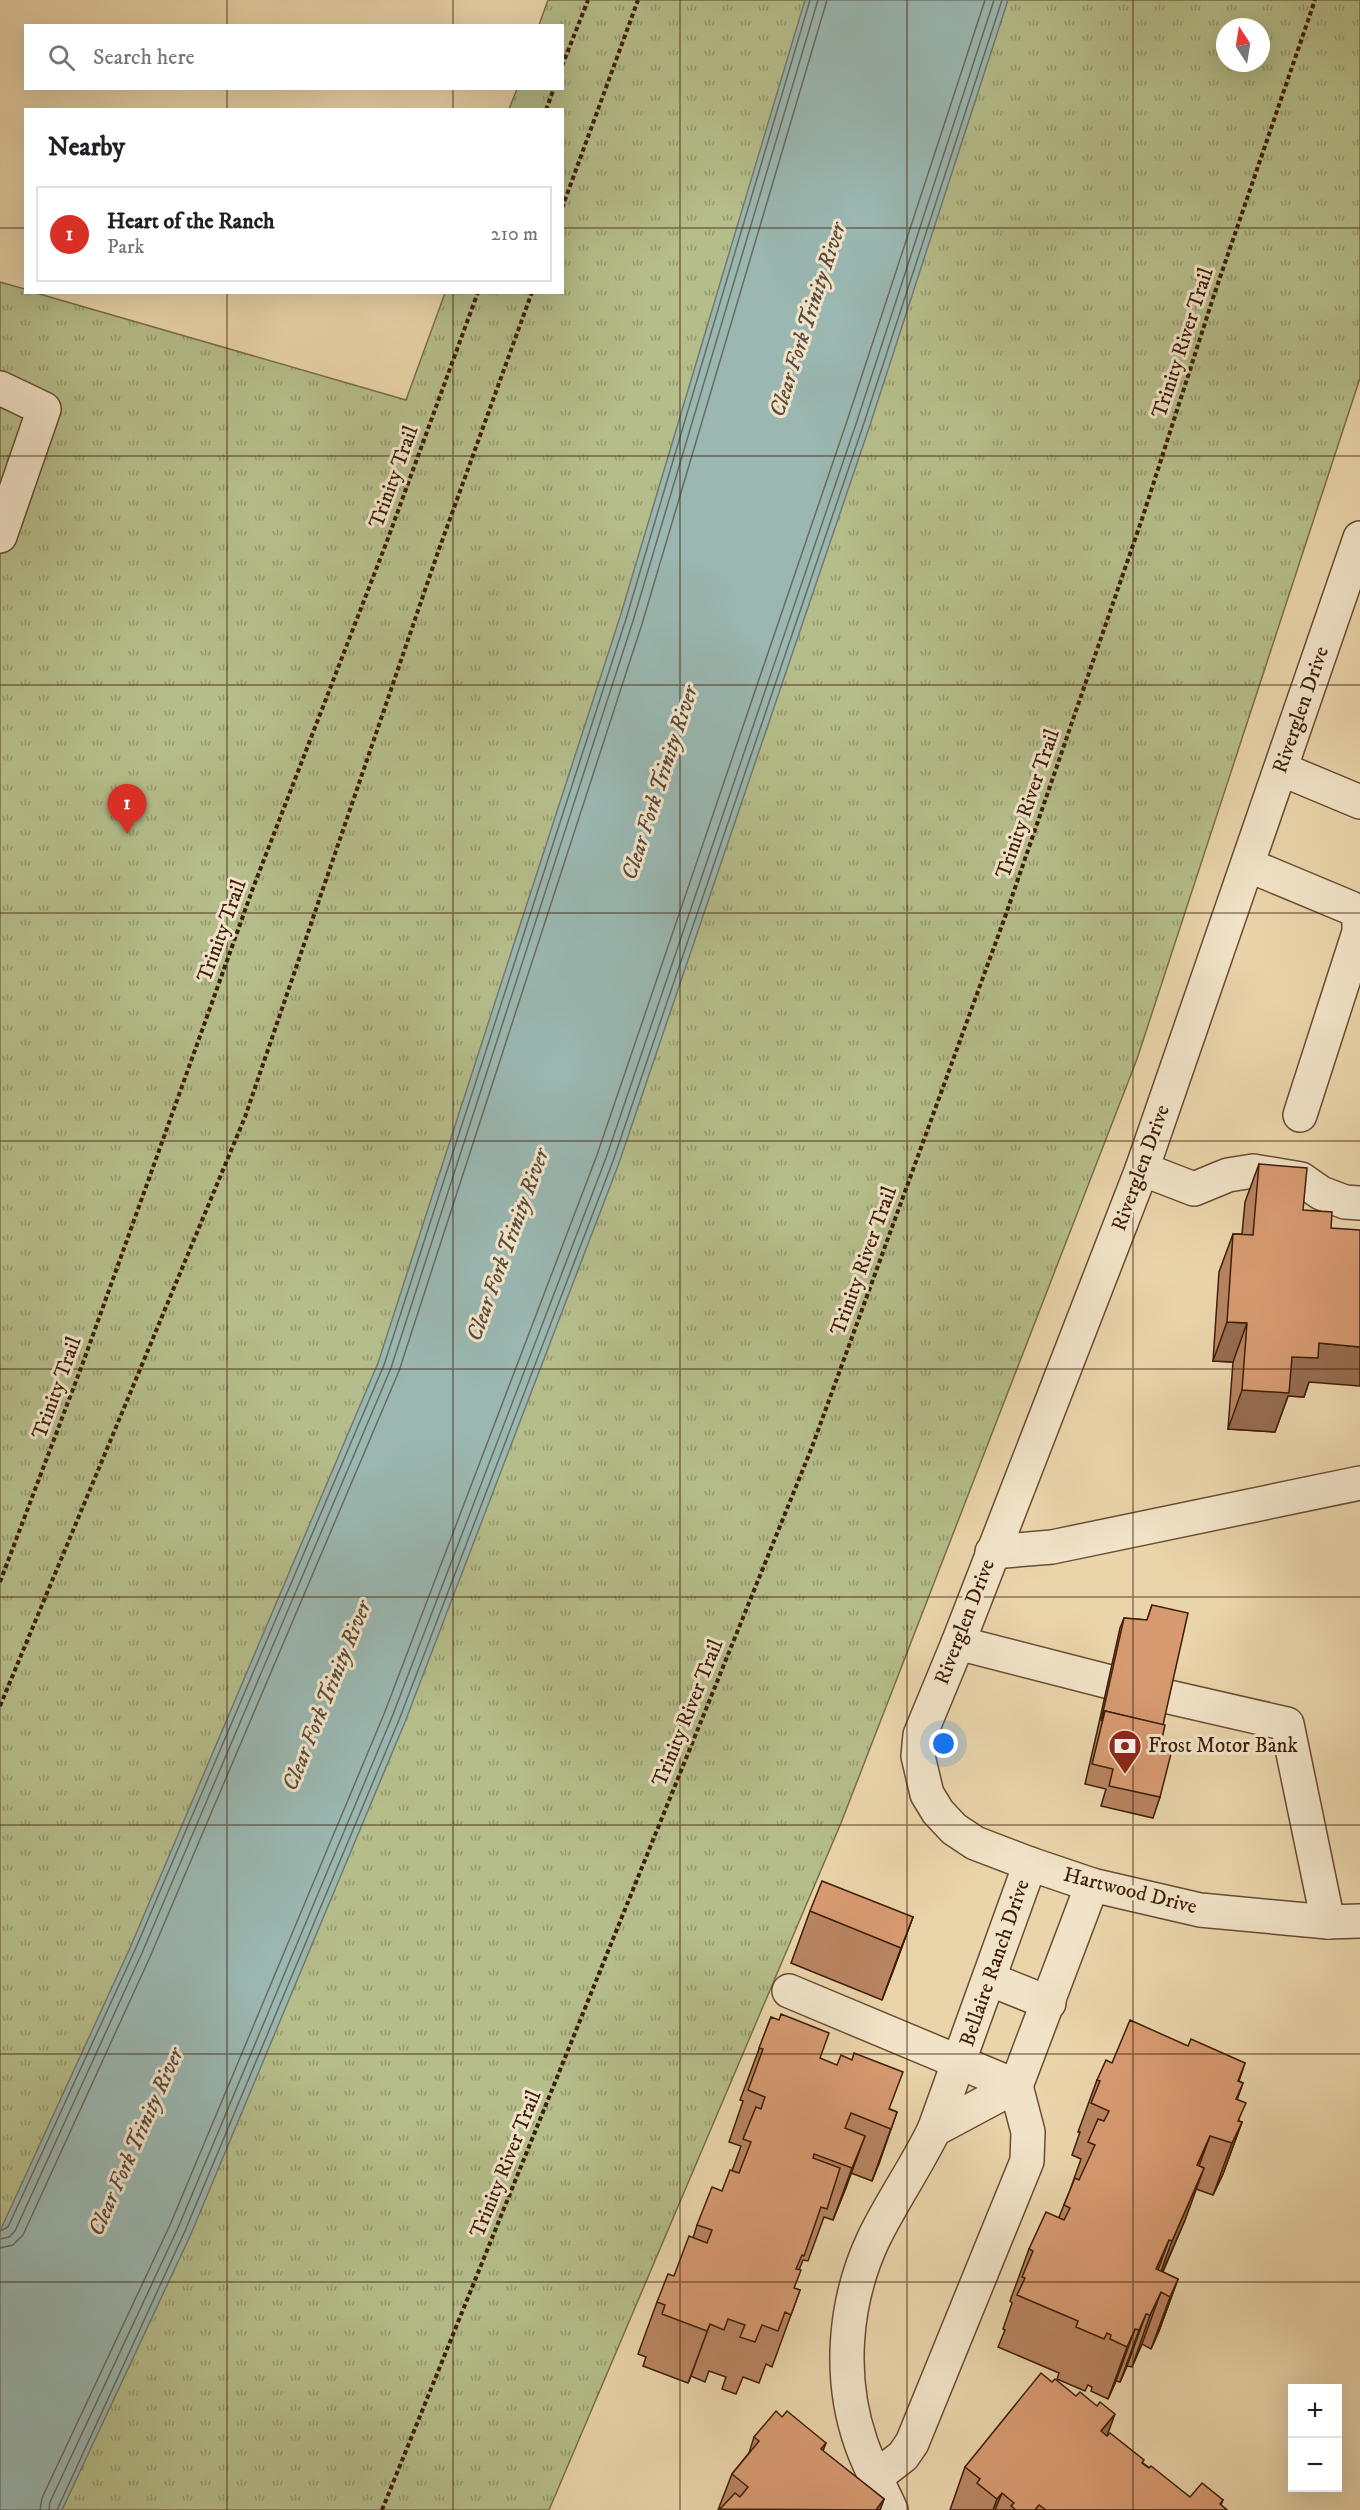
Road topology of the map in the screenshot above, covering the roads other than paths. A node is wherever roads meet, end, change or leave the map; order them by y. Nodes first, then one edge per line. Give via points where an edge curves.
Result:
1 (0, 388) edge
2 (0, 536) edge
3 (1360, 537) edge
4 (1352, 583) edge
5 (1281, 769) junction
6 (1360, 802) edge
7 (1248, 865) junction
8 (1300, 1115) dead end
9 (1142, 1169) junction
10 (1360, 1203) edge
11 (1360, 1483) edge
12 (992, 1552) junction
13 (958, 1643) junction
14 (1110, 1682) edge
15 (1169, 1697) edge
16 (927, 1794) joint
17 (1030, 1864) junction
18 (1092, 1885) junction
19 (1344, 1921) edge
20 (989, 1979) junction
21 (789, 1991) dead end
22 (1049, 2003) junction
23 (960, 2063) junction
24 (1016, 2086) junction
25 (934, 2130) junction
26 (876, 2477) junction
27 (891, 2510) edge

1 - 2 street via 44,409
3 - 4 street, Riverglen Drive
4 - 5 street, Riverglen Drive
5 - 6 street
5 - 7 street, Riverglen Drive
7 - 8 street via 1351,908 1359,915 1359,932
7 - 9 street, Riverglen Drive
9 - 10 street via 1194,1189 1228,1175 1253,1171 1301,1179 1321,1193
9 - 12 street, Riverglen Drive
11 - 12 street via 1053,1547
12 - 13 street, Riverglen Drive
13 - 14 street
13 - 16 street, Riverglen Drive via 920,1735 918,1756
15 - 19 street via 1287,1724
16 - 17 street, Hartwood Drive via 954,1829 975,1843
17 - 18 street, Hartwood Drive
17 - 20 street, Bellaire Ranch Drive
18 - 19 street, Hartwood Drive via 1200,1910 1252,1917
18 - 22 street
20 - 22 street
20 - 23 street, Bellaire Ranch Drive
21 - 23 street
22 - 24 street
23 - 24 street
23 - 25 street, Bellaire Ranch Drive
24 - 25 street
24 - 26 street via 1028,2132 1027,2162 912,2443 903,2456
25 - 26 street, Bellaire Ranch Drive via 873,2241 849,2321 852,2412
26 - 27 street, Bellaire Ranch Drive

